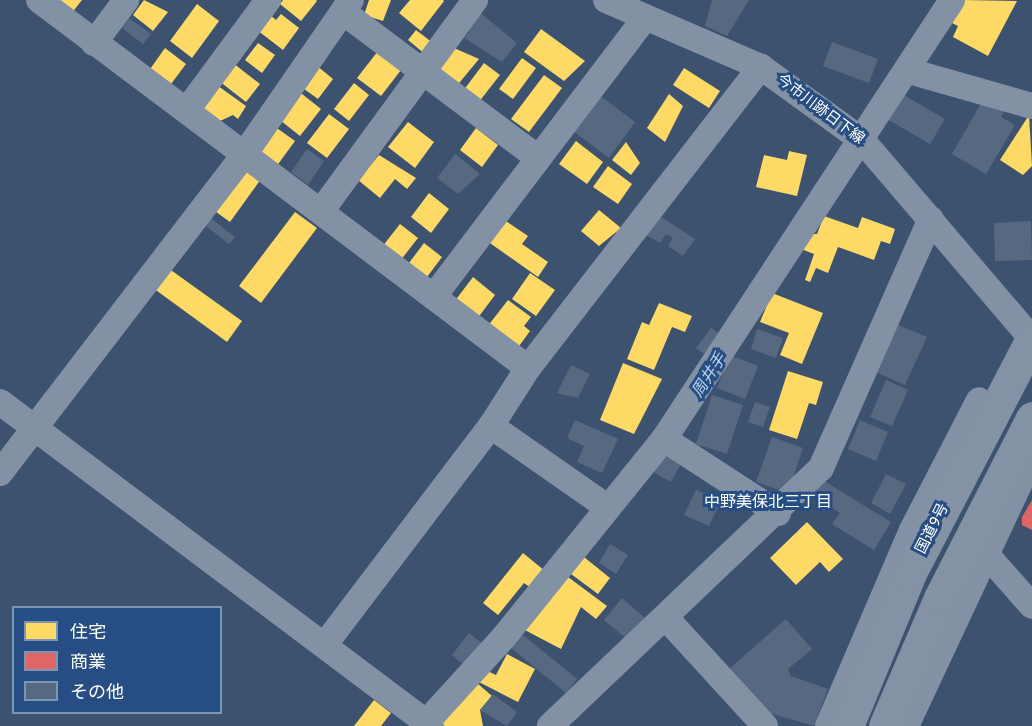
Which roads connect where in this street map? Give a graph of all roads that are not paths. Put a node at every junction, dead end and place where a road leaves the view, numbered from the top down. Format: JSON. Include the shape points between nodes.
{"nodes":[{"id":1,"x":39,"y":0,"type":"edge"},
{"id":2,"x":126,"y":0,"type":"edge"},
{"id":3,"x":268,"y":0,"type":"edge"},
{"id":4,"x":475,"y":0,"type":"edge"},
{"id":5,"x":606,"y":0,"type":"edge"},
{"id":6,"x":952,"y":0,"type":"edge"},
{"id":7,"x":347,"y":6,"type":"edge"},
{"id":8,"x":646,"y":17,"type":"junction"},
{"id":9,"x":94,"y":43,"type":"junction"},
{"id":10,"x":761,"y":67,"type":"junction"},
{"id":11,"x":423,"y":70,"type":"junction"},
{"id":12,"x":909,"y":71,"type":"junction"},
{"id":13,"x":1032,"y":106,"type":"edge"},
{"id":14,"x":187,"y":110,"type":"junction"},
{"id":15,"x":862,"y":140,"type":"junction"},
{"id":16,"x":246,"y":152,"type":"junction"},
{"id":17,"x":538,"y":158,"type":"junction"},
{"id":18,"x":322,"y":210,"type":"junction"},
{"id":19,"x":931,"y":219,"type":"junction"},
{"id":20,"x":434,"y":296,"type":"junction"},
{"id":21,"x":1032,"y":339,"type":"edge"},
{"id":22,"x":528,"y":368,"type":"junction"},
{"id":23,"x":979,"y":400,"type":"dead end"},
{"id":24,"x":0,"y":402,"type":"edge"},
{"id":25,"x":1032,"y":418,"type":"edge"},
{"id":26,"x":491,"y":426,"type":"junction"},
{"id":27,"x":34,"y":427,"type":"junction"},
{"id":28,"x":664,"y":439,"type":"junction"},
{"id":29,"x":1032,"y":457,"type":"edge"},
{"id":30,"x":963,"y":472,"type":"junction"},
{"id":31,"x":0,"y":473,"type":"edge"},
{"id":32,"x":933,"y":489,"type":"junction"},
{"id":33,"x":993,"y":491,"type":"junction"},
{"id":34,"x":607,"y":507,"type":"junction"},
{"id":35,"x":778,"y":513,"type":"junction"},
{"id":36,"x":997,"y":528,"type":"junction"},
{"id":37,"x":982,"y":558,"type":"junction"},
{"id":38,"x":1032,"y":606,"type":"edge"},
{"id":39,"x":667,"y":619,"type":"junction"},
{"id":40,"x":326,"y":643,"type":"junction"},
{"id":41,"x":835,"y":723,"type":"edge"},
{"id":42,"x":427,"y":725,"type":"edge"},
{"id":43,"x":550,"y":726,"type":"edge"},
{"id":44,"x":765,"y":726,"type":"edge"},
{"id":45,"x":885,"y":726,"type":"edge"},
{"id":46,"x":906,"y":726,"type":"edge"}],
"edges":[{"from":1,"to":9,"type":"street"},
{"from":2,"to":9,"type":"street"},
{"from":3,"to":14,"type":"street"},
{"from":4,"to":11,"type":"street"},
{"from":5,"to":8,"type":"street","name":"今市川跡日下線"},
{"from":6,"to":12,"type":"street"},
{"from":7,"to":11,"type":"street"},
{"from":7,"to":16,"type":"street"},
{"from":8,"to":10,"type":"street","name":"今市川跡日下線"},
{"from":8,"to":17,"type":"street"},
{"from":9,"to":14,"type":"street"},
{"from":10,"to":15,"type":"street","name":"今市川跡日下線"},
{"from":10,"to":22,"type":"street"},
{"from":11,"to":17,"type":"street"},
{"from":11,"to":18,"type":"street"},
{"from":12,"to":13,"type":"street"},
{"from":12,"to":15,"type":"street"},
{"from":14,"to":16,"type":"street"},
{"from":15,"to":19,"type":"street","name":"今市川跡日下線"},
{"from":15,"to":28,"type":"street"},
{"from":16,"to":18,"type":"street"},
{"from":16,"to":27,"type":"street"},
{"from":17,"to":20,"type":"street"},
{"from":18,"to":20,"type":"street"},
{"from":19,"to":21,"type":"street","name":"今市川跡日下線"},
{"from":19,"to":35,"type":"street","via":[[821,468]]},
{"from":20,"to":22,"type":"street"},
{"from":21,"to":30,"type":"highway","name":"国道9号"},
{"from":22,"to":26,"type":"street"},
{"from":23,"to":32,"type":"street"},
{"from":24,"to":27,"type":"street"},
{"from":25,"to":33,"type":"highway"},
{"from":26,"to":34,"type":"street"},
{"from":26,"to":40,"type":"street"},
{"from":27,"to":31,"type":"street"},
{"from":27,"to":40,"type":"street"},
{"from":28,"to":34,"type":"street"},
{"from":28,"to":35,"type":"street"},
{"from":29,"to":36,"type":"street"},
{"from":30,"to":32,"type":"street"},
{"from":30,"to":41,"type":"highway","name":"国道9号"},
{"from":32,"to":41,"type":"street"},
{"from":33,"to":36,"type":"street"},
{"from":33,"to":45,"type":"highway"},
{"from":34,"to":42,"type":"street","via":[[504,638]]},
{"from":35,"to":39,"type":"street"},
{"from":36,"to":37,"type":"street"},
{"from":37,"to":38,"type":"street","via":[[994,563]]},
{"from":37,"to":46,"type":"street"},
{"from":39,"to":43,"type":"street"},
{"from":39,"to":44,"type":"street"},
{"from":40,"to":42,"type":"street"}]}
